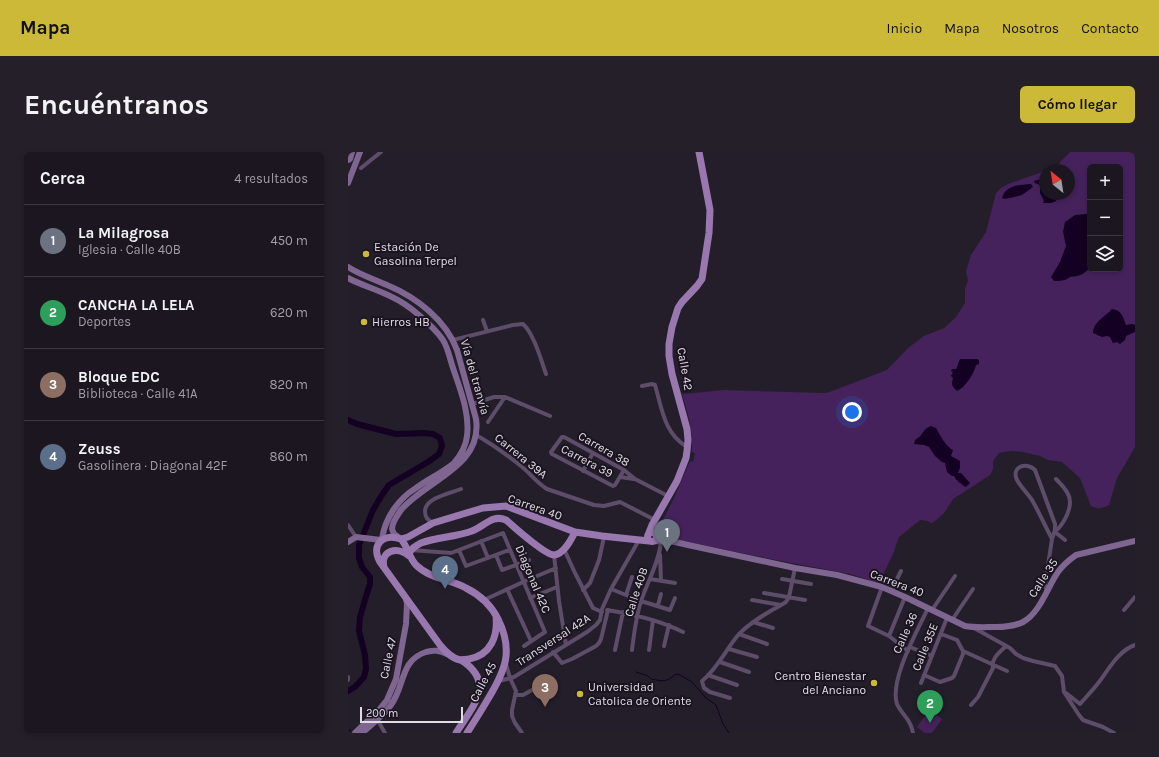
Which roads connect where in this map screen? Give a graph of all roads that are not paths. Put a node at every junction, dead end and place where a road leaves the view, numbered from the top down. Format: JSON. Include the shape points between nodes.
{"nodes":[{"id":1,"x":351,"y":152,"type":"edge"},
{"id":2,"x":357,"y":152,"type":"edge"},
{"id":3,"x":360,"y":152,"type":"edge"},
{"id":4,"x":381,"y":152,"type":"edge"},
{"id":5,"x":699,"y":152,"type":"edge"},
{"id":6,"x":348,"y":156,"type":"edge"},
{"id":7,"x":348,"y":160,"type":"edge"},
{"id":8,"x":358,"y":166,"type":"junction"},
{"id":9,"x":348,"y":183,"type":"edge"},
{"id":10,"x":348,"y":268,"type":"edge"},
{"id":11,"x":361,"y":274,"type":"junction"},
{"id":12,"x":348,"y":278,"type":"edge"},
{"id":13,"x":483,"y":320,"type":"dead end"},
{"id":14,"x":487,"y":331,"type":"junction"},
{"id":15,"x":453,"y":340,"type":"junction"},
{"id":16,"x":546,"y":374,"type":"dead end"},
{"id":17,"x":642,"y":386,"type":"dead end"},
{"id":18,"x":505,"y":397,"type":"junction"},
{"id":19,"x":472,"y":404,"type":"junction"},
{"id":20,"x":550,"y":416,"type":"dead end"},
{"id":21,"x":488,"y":422,"type":"dead end"},
{"id":22,"x":476,"y":435,"type":"junction"},
{"id":23,"x":688,"y":447,"type":"junction"},
{"id":24,"x":552,"y":453,"type":"joint"},
{"id":25,"x":593,"y":453,"type":"junction"},
{"id":26,"x":583,"y":470,"type":"junction"},
{"id":27,"x":624,"y":470,"type":"junction"},
{"id":28,"x":620,"y":477,"type":"junction"},
{"id":29,"x":635,"y":479,"type":"junction"},
{"id":30,"x":1056,"y":479,"type":"dead end"},
{"id":31,"x":461,"y":489,"type":"dead end"},
{"id":32,"x":668,"y":496,"type":"junction"},
{"id":33,"x":655,"y":521,"type":"junction"},
{"id":34,"x":433,"y":523,"type":"junction"},
{"id":35,"x":348,"y":525,"type":"edge"},
{"id":36,"x":1055,"y":531,"type":"junction"},
{"id":37,"x":575,"y":532,"type":"junction"},
{"id":38,"x":604,"y":536,"type":"junction"},
{"id":39,"x":356,"y":537,"type":"junction"},
{"id":40,"x":401,"y":539,"type":"junction"},
{"id":41,"x":651,"y":539,"type":"junction"},
{"id":42,"x":1052,"y":539,"type":"junction"},
{"id":43,"x":1065,"y":540,"type":"dead end"},
{"id":44,"x":380,"y":541,"type":"junction"},
{"id":45,"x":481,"y":541,"type":"junction"},
{"id":46,"x":1135,"y":541,"type":"edge"},
{"id":47,"x":348,"y":542,"type":"edge"},
{"id":48,"x":564,"y":549,"type":"junction"},
{"id":49,"x":459,"y":550,"type":"junction"},
{"id":50,"x":510,"y":550,"type":"junction"},
{"id":51,"x":660,"y":553,"type":"junction"},
{"id":52,"x":410,"y":554,"type":"junction"},
{"id":53,"x":496,"y":555,"type":"junction"},
{"id":54,"x":554,"y":555,"type":"junction"},
{"id":55,"x":488,"y":558,"type":"junction"},
{"id":56,"x":529,"y":560,"type":"dead end"},
{"id":57,"x":516,"y":565,"type":"junction"},
{"id":58,"x":384,"y":568,"type":"junction"},
{"id":59,"x":556,"y":568,"type":"junction"},
{"id":60,"x":795,"y":568,"type":"junction"},
{"id":61,"x":901,"y":572,"type":"dead end"},
{"id":62,"x":955,"y":576,"type":"dead end"},
{"id":63,"x":632,"y":578,"type":"dead end"},
{"id":64,"x":650,"y":579,"type":"junction"},
{"id":65,"x":782,"y":579,"type":"dead end"},
{"id":66,"x":661,"y":581,"type":"junction"},
{"id":67,"x":792,"y":581,"type":"junction"},
{"id":68,"x":523,"y":582,"type":"junction"},
{"id":69,"x":674,"y":583,"type":"dead end"},
{"id":70,"x":811,"y":584,"type":"dead end"},
{"id":71,"x":557,"y":587,"type":"junction"},
{"id":72,"x":882,"y":587,"type":"junction"},
{"id":73,"x":507,"y":589,"type":"junction"},
{"id":74,"x":611,"y":589,"type":"junction"},
{"id":75,"x":973,"y":589,"type":"dead end"},
{"id":76,"x":583,"y":590,"type":"junction"},
{"id":77,"x":890,"y":591,"type":"junction"},
{"id":78,"x":1047,"y":591,"type":"junction"},
{"id":79,"x":764,"y":592,"type":"dead end"},
{"id":80,"x":661,"y":594,"type":"dead end"},
{"id":81,"x":626,"y":595,"type":"junction"},
{"id":82,"x":905,"y":596,"type":"junction"},
{"id":83,"x":405,"y":597,"type":"junction"},
{"id":84,"x":789,"y":597,"type":"junction"},
{"id":85,"x":530,"y":598,"type":"junction"},
{"id":86,"x":675,"y":598,"type":"dead end"},
{"id":87,"x":1135,"y":598,"type":"edge"},
{"id":88,"x":484,"y":600,"type":"junction"},
{"id":89,"x":752,"y":600,"type":"dead end"},
{"id":90,"x":805,"y":600,"type":"dead end"},
{"id":91,"x":641,"y":601,"type":"junction"},
{"id":92,"x":658,"y":605,"type":"junction"},
{"id":93,"x":782,"y":605,"type":"junction"},
{"id":94,"x":930,"y":609,"type":"junction"},
{"id":95,"x":608,"y":610,"type":"junction"},
{"id":96,"x":1124,"y":610,"type":"dead end"},
{"id":97,"x":602,"y":611,"type":"junction"},
{"id":98,"x":622,"y":612,"type":"junction"},
{"id":99,"x":637,"y":615,"type":"junction"},
{"id":100,"x":496,"y":616,"type":"junction"},
{"id":101,"x":950,"y":619,"type":"junction"},
{"id":102,"x":653,"y":620,"type":"junction"},
{"id":103,"x":753,"y":622,"type":"junction"},
{"id":104,"x":669,"y":625,"type":"junction"},
{"id":105,"x":773,"y":628,"type":"dead end"},
{"id":106,"x":973,"y":628,"type":"junction"},
{"id":107,"x":683,"y":632,"type":"dead end"},
{"id":108,"x":739,"y":634,"type":"junction"},
{"id":109,"x":941,"y":634,"type":"junction"},
{"id":110,"x":889,"y":636,"type":"junction"},
{"id":111,"x":531,"y":641,"type":"junction"},
{"id":112,"x":767,"y":644,"type":"dead end"},
{"id":113,"x":566,"y":645,"type":"junction"},
{"id":114,"x":1135,"y":645,"type":"edge"},
{"id":115,"x":524,"y":646,"type":"dead end"},
{"id":116,"x":664,"y":646,"type":"dead end"},
{"id":117,"x":1006,"y":646,"type":"junction"},
{"id":118,"x":729,"y":649,"type":"junction"},
{"id":119,"x":909,"y":649,"type":"junction"},
{"id":120,"x":615,"y":650,"type":"dead end"},
{"id":121,"x":632,"y":650,"type":"dead end"},
{"id":122,"x":649,"y":650,"type":"dead end"},
{"id":123,"x":963,"y":651,"type":"junction"},
{"id":124,"x":553,"y":652,"type":"junction"},
{"id":125,"x":448,"y":654,"type":"junction"},
{"id":126,"x":932,"y":656,"type":"junction"},
{"id":127,"x":757,"y":657,"type":"dead end"},
{"id":128,"x":461,"y":660,"type":"junction"},
{"id":129,"x":720,"y":662,"type":"junction"},
{"id":130,"x":992,"y":663,"type":"junction"},
{"id":131,"x":506,"y":664,"type":"junction"},
{"id":132,"x":1007,"y":671,"type":"dead end"},
{"id":133,"x":749,"y":672,"type":"dead end"},
{"id":134,"x":517,"y":675,"type":"junction"},
{"id":135,"x":708,"y":675,"type":"junction"},
{"id":136,"x":924,"y":675,"type":"junction"},
{"id":137,"x":510,"y":678,"type":"junction"},
{"id":138,"x":550,"y":680,"type":"dead end"},
{"id":139,"x":499,"y":681,"type":"junction"},
{"id":140,"x":921,"y":683,"type":"dead end"},
{"id":141,"x":737,"y":685,"type":"dead end"},
{"id":142,"x":515,"y":686,"type":"junction"},
{"id":143,"x":1064,"y":692,"type":"junction"},
{"id":144,"x":516,"y":695,"type":"junction"},
{"id":145,"x":730,"y":698,"type":"dead end"},
{"id":146,"x":1080,"y":704,"type":"junction"},
{"id":147,"x":971,"y":705,"type":"dead end"},
{"id":148,"x":1079,"y":715,"type":"junction"},
{"id":149,"x":377,"y":720,"type":"junction"},
{"id":150,"x":363,"y":730,"type":"edge"},
{"id":151,"x":355,"y":733,"type":"edge"},
{"id":152,"x":386,"y":733,"type":"edge"},
{"id":153,"x":456,"y":733,"type":"edge"},
{"id":154,"x":467,"y":733,"type":"edge"},
{"id":155,"x":522,"y":733,"type":"edge"},
{"id":156,"x":913,"y":733,"type":"edge"},
{"id":157,"x":1114,"y":733,"type":"edge"}],
"edges":[{"from":1,"to":6,"type":"main road"},
{"from":1,"to":7,"type":"main road"},
{"from":2,"to":8,"type":"main road","via":[[354,160]]},
{"from":3,"to":8,"type":"main road"},
{"from":4,"to":8,"type":"street"},
{"from":5,"to":23,"type":"main road","name":"Calle 42","via":[[710,210],[702,279],[678,308],[669,344],[670,365],[684,418]]},
{"from":8,"to":9,"type":"main road"},
{"from":10,"to":11,"type":"main road","name":"Vía del tranvía"},
{"from":10,"to":12,"type":"main road"},
{"from":11,"to":12,"type":"main road"},
{"from":11,"to":15,"type":"main road","name":"Vía del tranvía","via":[[411,297],[437,319]]},
{"from":12,"to":44,"type":"main road","name":"Vía del tranvía","via":[[403,303],[437,332],[447,347],[466,418],[467,438],[459,456],[399,503],[388,519]]},
{"from":13,"to":14,"type":"street"},
{"from":14,"to":15,"type":"street"},
{"from":14,"to":16,"type":"street","via":[[523,324],[532,338]]},
{"from":15,"to":19,"type":"main road","name":"Vía del tranvía"},
{"from":17,"to":23,"type":"street","via":[[655,385],[666,424],[674,436]]},
{"from":18,"to":19,"type":"street","via":[[494,397]]},
{"from":18,"to":20,"type":"street"},
{"from":18,"to":21,"type":"street"},
{"from":19,"to":22,"type":"main road","name":"Vía del tranvía","via":[[477,424]]},
{"from":22,"to":33,"type":"street","name":"Carrera 39A","via":[[521,466],[542,486],[554,492],[594,505],[604,506],[620,502]]},
{"from":22,"to":40,"type":"main road","name":"Vía del tranvía","via":[[466,457],[421,492],[397,515],[392,529]]},
{"from":23,"to":32,"type":"main road","name":"Calle 42","via":[[681,471]]},
{"from":24,"to":25,"type":"street","name":"Carrera 38","via":[[563,437]]},
{"from":24,"to":26,"type":"street","name":"Carrera 39"},
{"from":25,"to":26,"type":"street"},
{"from":25,"to":27,"type":"street","name":"Carrera 38"},
{"from":26,"to":28,"type":"street","name":"Carrera 39","via":[[613,486]]},
{"from":27,"to":28,"type":"street"},
{"from":27,"to":29,"type":"street","name":"Carrera 38"},
{"from":28,"to":29,"type":"street","name":"Carrera 38"},
{"from":29,"to":32,"type":"street","name":"Carrera 38"},
{"from":30,"to":36,"type":"street","via":[[1068,494],[1070,501],[1066,517]]},
{"from":31,"to":34,"type":"street","via":[[434,499],[426,505],[426,516]]},
{"from":32,"to":33,"type":"main road","name":"Calle 42"},
{"from":33,"to":41,"type":"main road"},
{"from":34,"to":37,"type":"main road","name":"Carrera 40","via":[[483,508],[506,506]]},
{"from":34,"to":40,"type":"main road","name":"Carrera 40"},
{"from":35,"to":39,"type":"street"},
{"from":36,"to":42,"type":"street"},
{"from":36,"to":42,"type":"street","via":[[1055,524],[1035,470],[1025,465],[1020,467],[1016,475],[1018,480]]},
{"from":36,"to":43,"type":"street"},
{"from":37,"to":38,"type":"main road","name":"Carrera 40"},
{"from":37,"to":48,"type":"main road"},
{"from":38,"to":41,"type":"main road","name":"Carrera 40"},
{"from":38,"to":76,"type":"street","via":[[590,583]]},
{"from":39,"to":44,"type":"main road"},
{"from":39,"to":47,"type":"main road"},
{"from":40,"to":44,"type":"main road","via":[[388,537]]},
{"from":40,"to":52,"type":"main road"},
{"from":41,"to":51,"type":"street","name":"Calle 40B"},
{"from":41,"to":60,"type":"main road","name":"Carrera 40"},
{"from":41,"to":74,"type":"street","name":"Transversal 42A"},
{"from":42,"to":78,"type":"street","via":[[1045,585]]},
{"from":44,"to":58,"type":"main road","via":[[378,558]]},
{"from":45,"to":49,"type":"street"},
{"from":45,"to":50,"type":"street","name":"Diagonal 42C","via":[[502,533]]},
{"from":45,"to":55,"type":"street"},
{"from":46,"to":78,"type":"main road","name":"Calle 35","via":[[1076,555],[1057,572]]},
{"from":48,"to":54,"type":"main road"},
{"from":48,"to":76,"type":"street"},
{"from":49,"to":52,"type":"street","via":[[451,553]]},
{"from":49,"to":55,"type":"street","via":[[466,566]]},
{"from":50,"to":53,"type":"street"},
{"from":50,"to":57,"type":"street","name":"Diagonal 42C"},
{"from":51,"to":64,"type":"street","name":"Calle 40B"},
{"from":51,"to":66,"type":"street"},
{"from":52,"to":54,"type":"main road","via":[[414,546],[471,532],[498,518],[506,520],[540,548]]},
{"from":52,"to":58,"type":"main road","via":[[391,551],[384,559]]},
{"from":52,"to":88,"type":"main road","name":"Calle 45","via":[[414,564],[428,574],[464,586]]},
{"from":53,"to":55,"type":"street"},
{"from":53,"to":57,"type":"street","via":[[502,570]]},
{"from":54,"to":59,"type":"street"},
{"from":56,"to":57,"type":"street"},
{"from":57,"to":68,"type":"street","name":"Diagonal 42C"},
{"from":58,"to":83,"type":"main road"},
{"from":59,"to":68,"type":"street"},
{"from":59,"to":71,"type":"street"},
{"from":60,"to":67,"type":"street"},
{"from":60,"to":72,"type":"main road","name":"Carrera 40","via":[[837,575]]},
{"from":61,"to":77,"type":"street"},
{"from":62,"to":94,"type":"street","name":"Calle 35E"},
{"from":63,"to":81,"type":"street"},
{"from":64,"to":66,"type":"street"},
{"from":64,"to":91,"type":"street","name":"Calle 40B"},
{"from":65,"to":67,"type":"street"},
{"from":66,"to":69,"type":"street"},
{"from":67,"to":70,"type":"street"},
{"from":67,"to":84,"type":"street"},
{"from":68,"to":73,"type":"street"},
{"from":68,"to":85,"type":"street","name":"Diagonal 42C"},
{"from":71,"to":85,"type":"street"},
{"from":71,"to":113,"type":"street"},
{"from":72,"to":77,"type":"main road","name":"Carrera 40"},
{"from":72,"to":110,"type":"street","via":[[868,626]]},
{"from":73,"to":88,"type":"street"},
{"from":73,"to":111,"type":"street"},
{"from":74,"to":81,"type":"street"},
{"from":74,"to":97,"type":"street","name":"Transversal 42A"},
{"from":75,"to":101,"type":"street","name":"Calle 35E"},
{"from":76,"to":97,"type":"street","via":[[593,608]]},
{"from":77,"to":82,"type":"main road","name":"Carrera 40"},
{"from":78,"to":106,"type":"main road","name":"Calle 35","via":[[1033,613],[1024,621],[1007,626]]},
{"from":79,"to":84,"type":"street"},
{"from":80,"to":92,"type":"street"},
{"from":81,"to":91,"type":"street"},
{"from":82,"to":94,"type":"main road","name":"Carrera 40"},
{"from":82,"to":110,"type":"street"},
{"from":83,"to":125,"type":"main road"},
{"from":83,"to":150,"type":"main road","name":"Calle 47","via":[[406,624],[396,679],[387,700]]},
{"from":84,"to":90,"type":"street"},
{"from":84,"to":93,"type":"street"},
{"from":85,"to":111,"type":"street","name":"Diagonal 42C","via":[[545,632]]},
{"from":86,"to":92,"type":"street","via":[[670,610]]},
{"from":87,"to":96,"type":"street"},
{"from":88,"to":100,"type":"main road","name":"Calle 45"},
{"from":89,"to":93,"type":"street"},
{"from":91,"to":92,"type":"street"},
{"from":91,"to":99,"type":"street","name":"Calle 40B"},
{"from":93,"to":103,"type":"street"},
{"from":94,"to":101,"type":"main road","name":"Carrera 40"},
{"from":94,"to":119,"type":"street","name":"Calle 36"},
{"from":95,"to":97,"type":"street"},
{"from":95,"to":98,"type":"street"},
{"from":95,"to":124,"type":"street","name":"Transversal 42A","via":[[599,643],[593,648],[562,663]]},
{"from":97,"to":113,"type":"street","name":"Transversal 42A","via":[[596,625]]},
{"from":98,"to":99,"type":"street"},
{"from":98,"to":120,"type":"street"},
{"from":99,"to":102,"type":"street"},
{"from":99,"to":121,"type":"street","name":"Calle 40B"},
{"from":100,"to":128,"type":"main road","via":[[494,641],[480,655]]},
{"from":100,"to":131,"type":"main road","name":"Calle 45","via":[[505,636]]},
{"from":101,"to":106,"type":"main road","name":"Carrera 40"},
{"from":101,"to":109,"type":"street","name":"Calle 35E"},
{"from":102,"to":104,"type":"street"},
{"from":102,"to":122,"type":"street"},
{"from":103,"to":105,"type":"street"},
{"from":103,"to":108,"type":"street"},
{"from":104,"to":107,"type":"street"},
{"from":104,"to":116,"type":"street"},
{"from":106,"to":117,"type":"street","name":"Carrera 40"},
{"from":108,"to":112,"type":"street"},
{"from":108,"to":118,"type":"street"},
{"from":109,"to":123,"type":"street","via":[[957,640]]},
{"from":109,"to":126,"type":"street","name":"Calle 35E"},
{"from":110,"to":119,"type":"street"},
{"from":111,"to":115,"type":"street"},
{"from":113,"to":124,"type":"street","name":"Transversal 42A"},
{"from":114,"to":146,"type":"street","via":[[1117,658]]},
{"from":117,"to":130,"type":"street"},
{"from":117,"to":143,"type":"street","name":"Carrera 40","via":[[1023,658],[1055,666],[1062,676]]},
{"from":118,"to":127,"type":"street"},
{"from":118,"to":129,"type":"street"},
{"from":119,"to":126,"type":"street"},
{"from":119,"to":156,"type":"street","name":"Calle 36","via":[[901,667],[895,692],[896,702]]},
{"from":123,"to":130,"type":"street"},
{"from":123,"to":136,"type":"street","via":[[952,678],[940,682]]},
{"from":124,"to":134,"type":"street","name":"Transversal 42A"},
{"from":125,"to":128,"type":"main road","name":"Calle 45"},
{"from":125,"to":149,"type":"main road","name":"Calle 47","via":[[433,650],[423,653],[409,663],[391,705]]},
{"from":126,"to":136,"type":"street","name":"Calle 35E"},
{"from":128,"to":153,"type":"main road","name":"Calle 45","via":[[473,670],[480,689],[476,701]]},
{"from":129,"to":133,"type":"street"},
{"from":129,"to":135,"type":"street"},
{"from":130,"to":132,"type":"street"},
{"from":130,"to":147,"type":"street","via":[[993,668]]},
{"from":131,"to":137,"type":"street"},
{"from":131,"to":139,"type":"main road","name":"Calle 45"},
{"from":134,"to":137,"type":"street","name":"Transversal 42A"},
{"from":134,"to":142,"type":"street"},
{"from":135,"to":141,"type":"street"},
{"from":135,"to":145,"type":"street","via":[[702,681],[704,688]]},
{"from":136,"to":140,"type":"street","name":"Calle 35E"},
{"from":137,"to":139,"type":"street","name":"Transversal 42A"},
{"from":137,"to":142,"type":"street"},
{"from":138,"to":144,"type":"street","via":[[524,696]]},
{"from":139,"to":154,"type":"main road","name":"Calle 45"},
{"from":142,"to":144,"type":"street"},
{"from":143,"to":146,"type":"street"},
{"from":143,"to":148,"type":"street","name":"Carrera 40"},
{"from":144,"to":155,"type":"street","via":[[512,716]]},
{"from":146,"to":148,"type":"street"},
{"from":148,"to":157,"type":"street","via":[[1083,720]]},
{"from":149,"to":150,"type":"main road","name":"Calle 47"},
{"from":149,"to":152,"type":"street"},
{"from":150,"to":151,"type":"main road","name":"Calle 47"}]}
